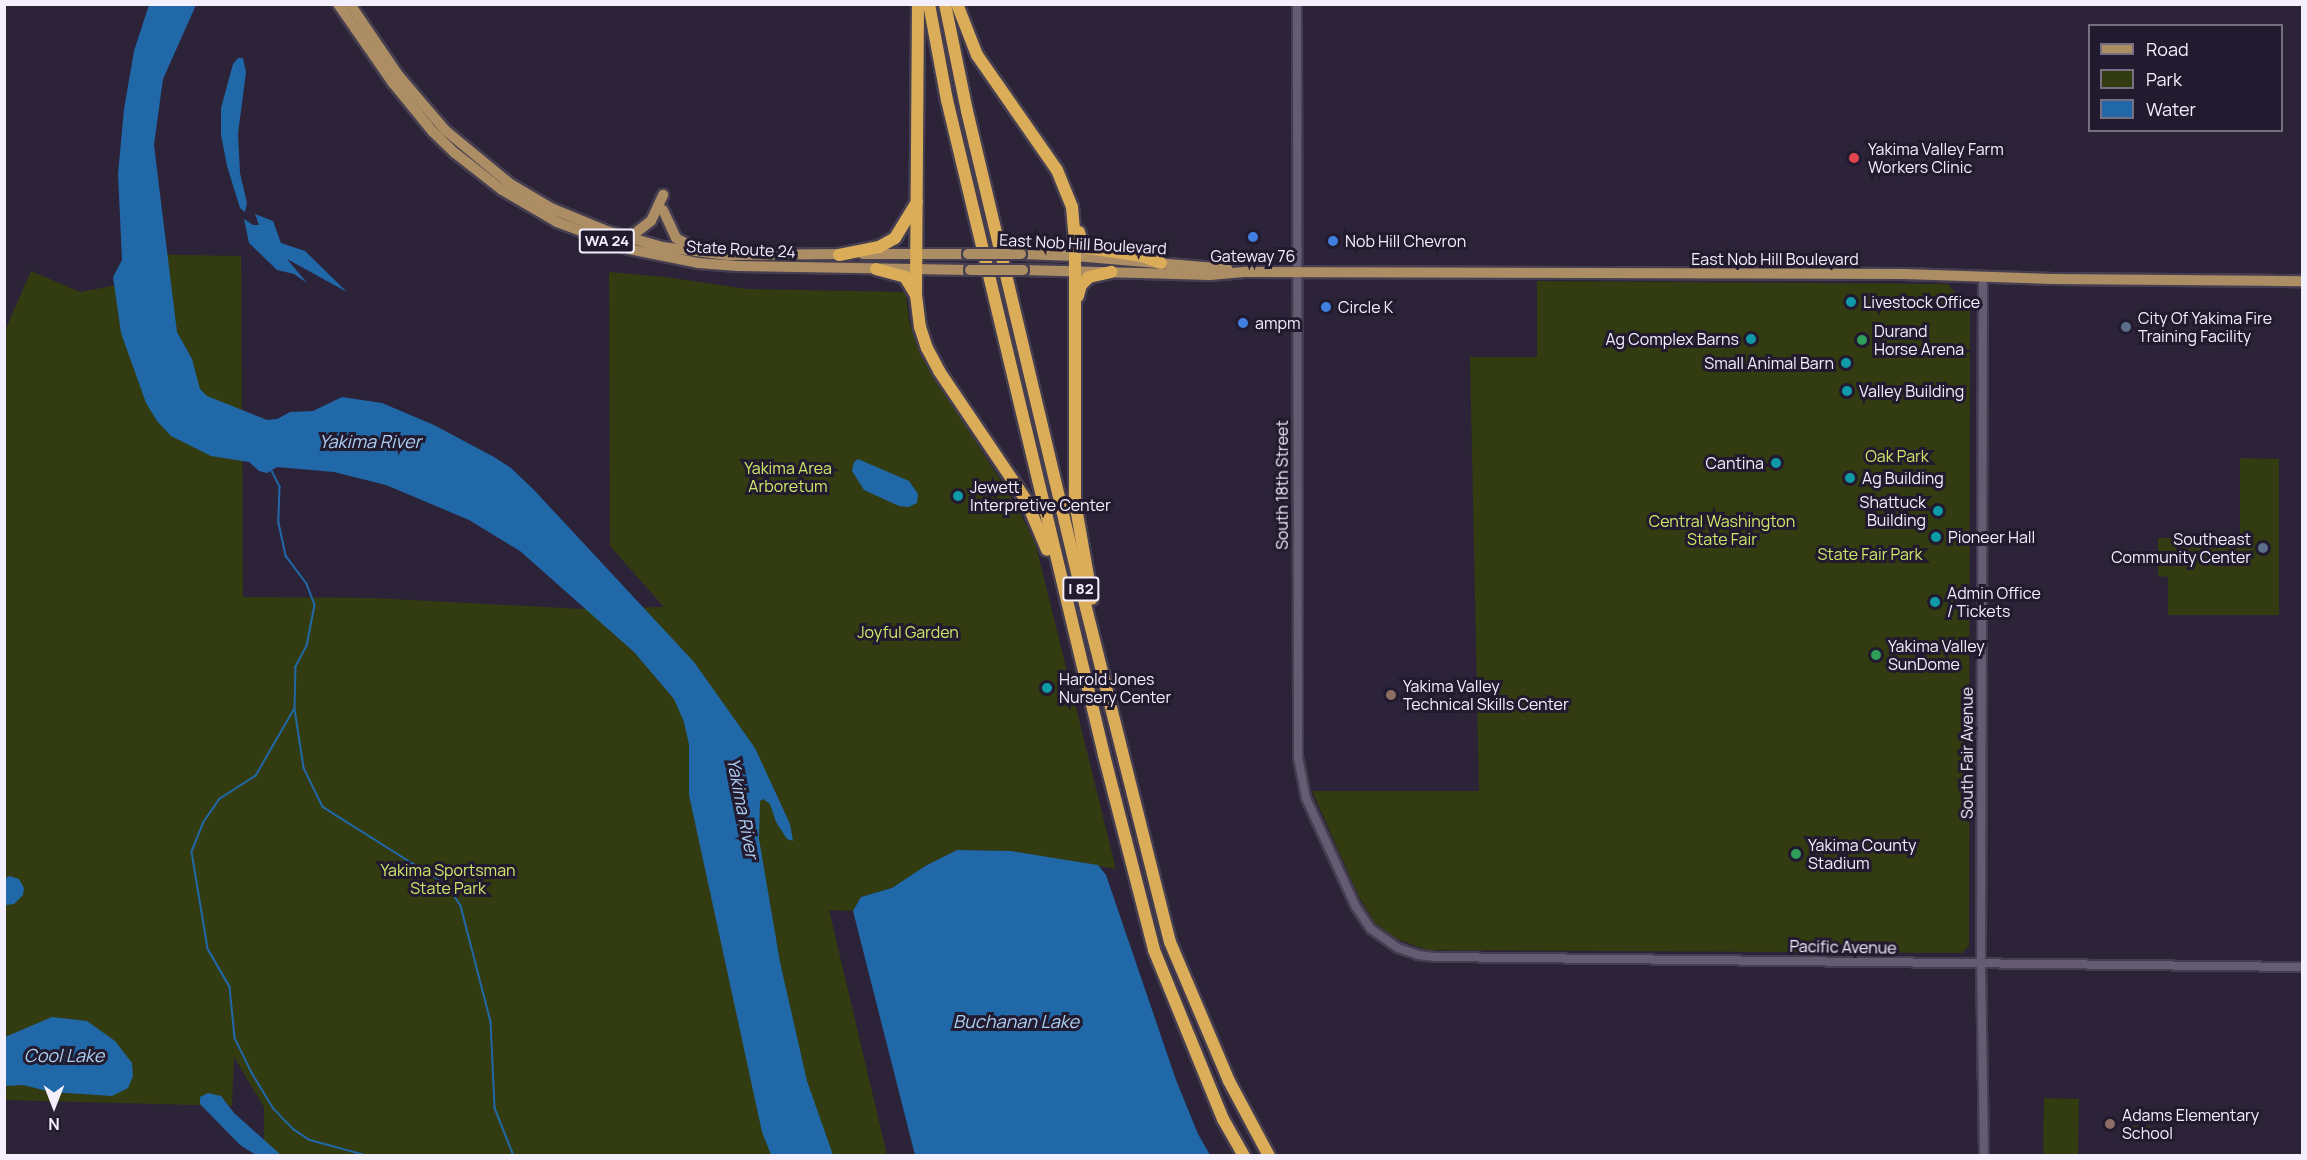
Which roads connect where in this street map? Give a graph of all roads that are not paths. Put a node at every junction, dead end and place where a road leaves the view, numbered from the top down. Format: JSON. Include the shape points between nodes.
{"nodes":[{"id":1,"x":338,"y":4,"type":"edge"},
{"id":2,"x":350,"y":4,"type":"edge"},
{"id":3,"x":918,"y":4,"type":"edge"},
{"id":4,"x":929,"y":4,"type":"edge"},
{"id":5,"x":945,"y":4,"type":"edge"},
{"id":6,"x":957,"y":4,"type":"edge"},
{"id":7,"x":1297,"y":4,"type":"edge"},
{"id":8,"x":371,"y":44,"type":"junction"},
{"id":9,"x":663,"y":195,"type":"dead end"},
{"id":10,"x":918,"y":201,"type":"junction"},
{"id":11,"x":1072,"y":207,"type":"junction"},
{"id":12,"x":663,"y":210,"type":"dead end"},
{"id":13,"x":629,"y":238,"type":"junction"},
{"id":14,"x":697,"y":251,"type":"junction"},
{"id":15,"x":918,"y":253,"type":"junction"},
{"id":16,"x":839,"y":255,"type":"junction"},
{"id":17,"x":1075,"y":256,"type":"junction"},
{"id":18,"x":1161,"y":263,"type":"junction"},
{"id":19,"x":876,"y":269,"type":"junction"},
{"id":20,"x":918,"y":270,"type":"junction"},
{"id":21,"x":1075,"y":271,"type":"junction"},
{"id":22,"x":1110,"y":272,"type":"junction"},
{"id":23,"x":1246,"y":272,"type":"junction"},
{"id":24,"x":1296,"y":272,"type":"junction"},
{"id":25,"x":1983,"y":277,"type":"junction"},
{"id":26,"x":2302,"y":281,"type":"edge"},
{"id":27,"x":916,"y":295,"type":"junction"},
{"id":28,"x":1075,"y":302,"type":"junction"},
{"id":29,"x":1117,"y":736,"type":"junction"},
{"id":30,"x":1104,"y":755,"type":"junction"},
{"id":31,"x":1387,"y":942,"type":"joint"},
{"id":32,"x":1981,"y":963,"type":"junction"},
{"id":33,"x":2302,"y":967,"type":"edge"},
{"id":34,"x":1244,"y":1155,"type":"edge"},
{"id":35,"x":1269,"y":1155,"type":"edge"},
{"id":36,"x":1984,"y":1155,"type":"edge"}],
"edges":[{"from":1,"to":8,"type":"main road","name":"State Route 24","number":"WA 24"},
{"from":2,"to":8,"type":"main road","name":"State Route 24","number":"WA 24"},
{"from":3,"to":10,"type":"highway"},
{"from":4,"to":30,"type":"highway","number":"I 82","via":[[947,100]]},
{"from":5,"to":29,"type":"highway","number":"I 82","via":[[969,122]]},
{"from":6,"to":11,"type":"highway","via":[[977,55],[1057,170]]},
{"from":7,"to":24,"type":"street","name":"South 18th Street"},
{"from":8,"to":13,"type":"main road","name":"State Route 24","number":"WA 24","via":[[430,114],[488,167],[553,209]]},
{"from":8,"to":19,"type":"main road","name":"State Route 24","number":"WA 24","via":[[416,113],[455,153],[502,190],[557,222],[629,249],[689,262],[738,267]]},
{"from":9,"to":13,"type":"main road","via":[[651,221]]},
{"from":10,"to":15,"type":"highway"},
{"from":10,"to":16,"type":"highway","number":"WA 24","via":[[895,238],[879,248]]},
{"from":11,"to":17,"type":"highway"},
{"from":11,"to":18,"type":"highway","via":[[1082,243],[1088,248],[1142,256]]},
{"from":12,"to":14,"type":"main road","via":[[676,238]]},
{"from":13,"to":14,"type":"main road","name":"State Route 24","number":"WA 24"},
{"from":14,"to":16,"type":"main road","name":"State Route 24","number":"WA 24","via":[[766,256]]},
{"from":15,"to":16,"type":"main road","name":"State Route 24","number":"WA 24"},
{"from":15,"to":17,"type":"main road","name":"East Nob Hill Boulevard","number":"WA 24","bridge":true},
{"from":15,"to":20,"type":"highway"},
{"from":17,"to":18,"type":"main road","name":"East Nob Hill Boulevard"},
{"from":17,"to":21,"type":"highway"},
{"from":18,"to":23,"type":"main road","name":"East Nob Hill Boulevard"},
{"from":19,"to":20,"type":"main road","name":"State Route 24","number":"WA 24"},
{"from":19,"to":27,"type":"highway","number":"WA 24","via":[[905,277]]},
{"from":20,"to":21,"type":"main road","name":"East Nob Hill Boulevard","number":"WA 24","bridge":true},
{"from":20,"to":27,"type":"highway"},
{"from":21,"to":22,"type":"main road","name":"East Nob Hill Boulevard"},
{"from":21,"to":28,"type":"highway"},
{"from":22,"to":23,"type":"main road","name":"East Nob Hill Boulevard"},
{"from":22,"to":28,"type":"highway","via":[[1089,277],[1081,285]]},
{"from":23,"to":24,"type":"main road","name":"East Nob Hill Boulevard"},
{"from":24,"to":25,"type":"main road","name":"East Nob Hill Boulevard"},
{"from":24,"to":31,"type":"street","name":"South 18th Street","via":[[1299,765],[1306,798],[1356,907],[1371,929]]},
{"from":25,"to":26,"type":"main road","name":"East Nob Hill Boulevard"},
{"from":25,"to":32,"type":"street","name":"South Fair Avenue"},
{"from":27,"to":30,"type":"highway","via":[[920,327],[931,355],[1026,500],[1044,538]]},
{"from":28,"to":29,"type":"highway","via":[[1075,502],[1105,652]]},
{"from":29,"to":35,"type":"highway","number":"I 82","via":[[1170,942],[1229,1081]]},
{"from":30,"to":34,"type":"highway","number":"I 82","via":[[1154,950],[1223,1119]]},
{"from":31,"to":32,"type":"street","name":"Pacific Avenue","via":[[1408,952],[1435,957]]},
{"from":32,"to":33,"type":"street","name":"Pacific Avenue"},
{"from":32,"to":36,"type":"street","name":"South Fair Avenue"}]}
